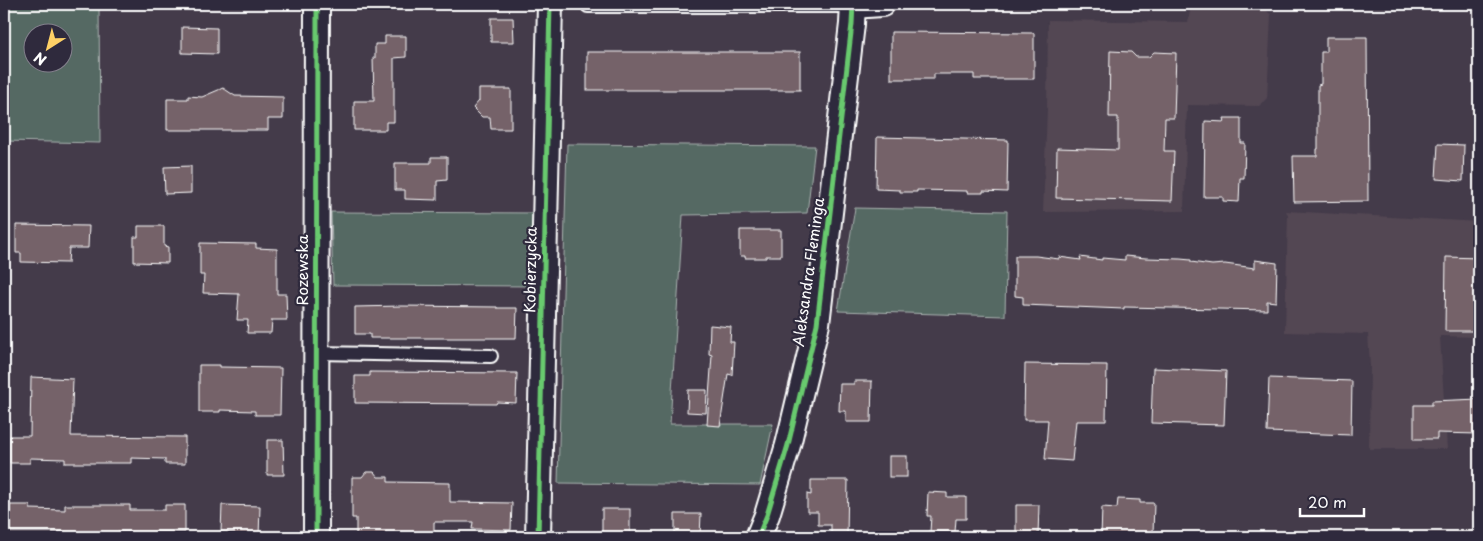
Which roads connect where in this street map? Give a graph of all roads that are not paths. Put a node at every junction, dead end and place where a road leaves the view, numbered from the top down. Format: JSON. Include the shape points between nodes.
{"nodes":[{"id":1,"x":317,"y":4,"type":"edge"},
{"id":2,"x":550,"y":4,"type":"edge"},
{"id":3,"x":882,"y":4,"type":"edge"},
{"id":4,"x":853,"y":5,"type":"edge"},
{"id":5,"x":588,"y":6,"type":"dead end"},
{"id":6,"x":315,"y":353,"type":"junction"},
{"id":7,"x":491,"y":356,"type":"dead end"},
{"id":8,"x":316,"y":537,"type":"edge"},
{"id":9,"x":538,"y":537,"type":"edge"},
{"id":10,"x":758,"y":537,"type":"edge"}],
"edges":[{"from":1,"to":6,"type":"street","name":"Rozewska"},
{"from":2,"to":9,"type":"street","name":"Kobierzycka"},
{"from":3,"to":4,"type":"street"},
{"from":4,"to":5,"type":"lane"},
{"from":4,"to":10,"type":"street","name":"Aleksandra Fleminga","via":[[818,324],[788,444]]},
{"from":6,"to":7,"type":"lane"},
{"from":6,"to":8,"type":"street","name":"Rozewska"}]}
